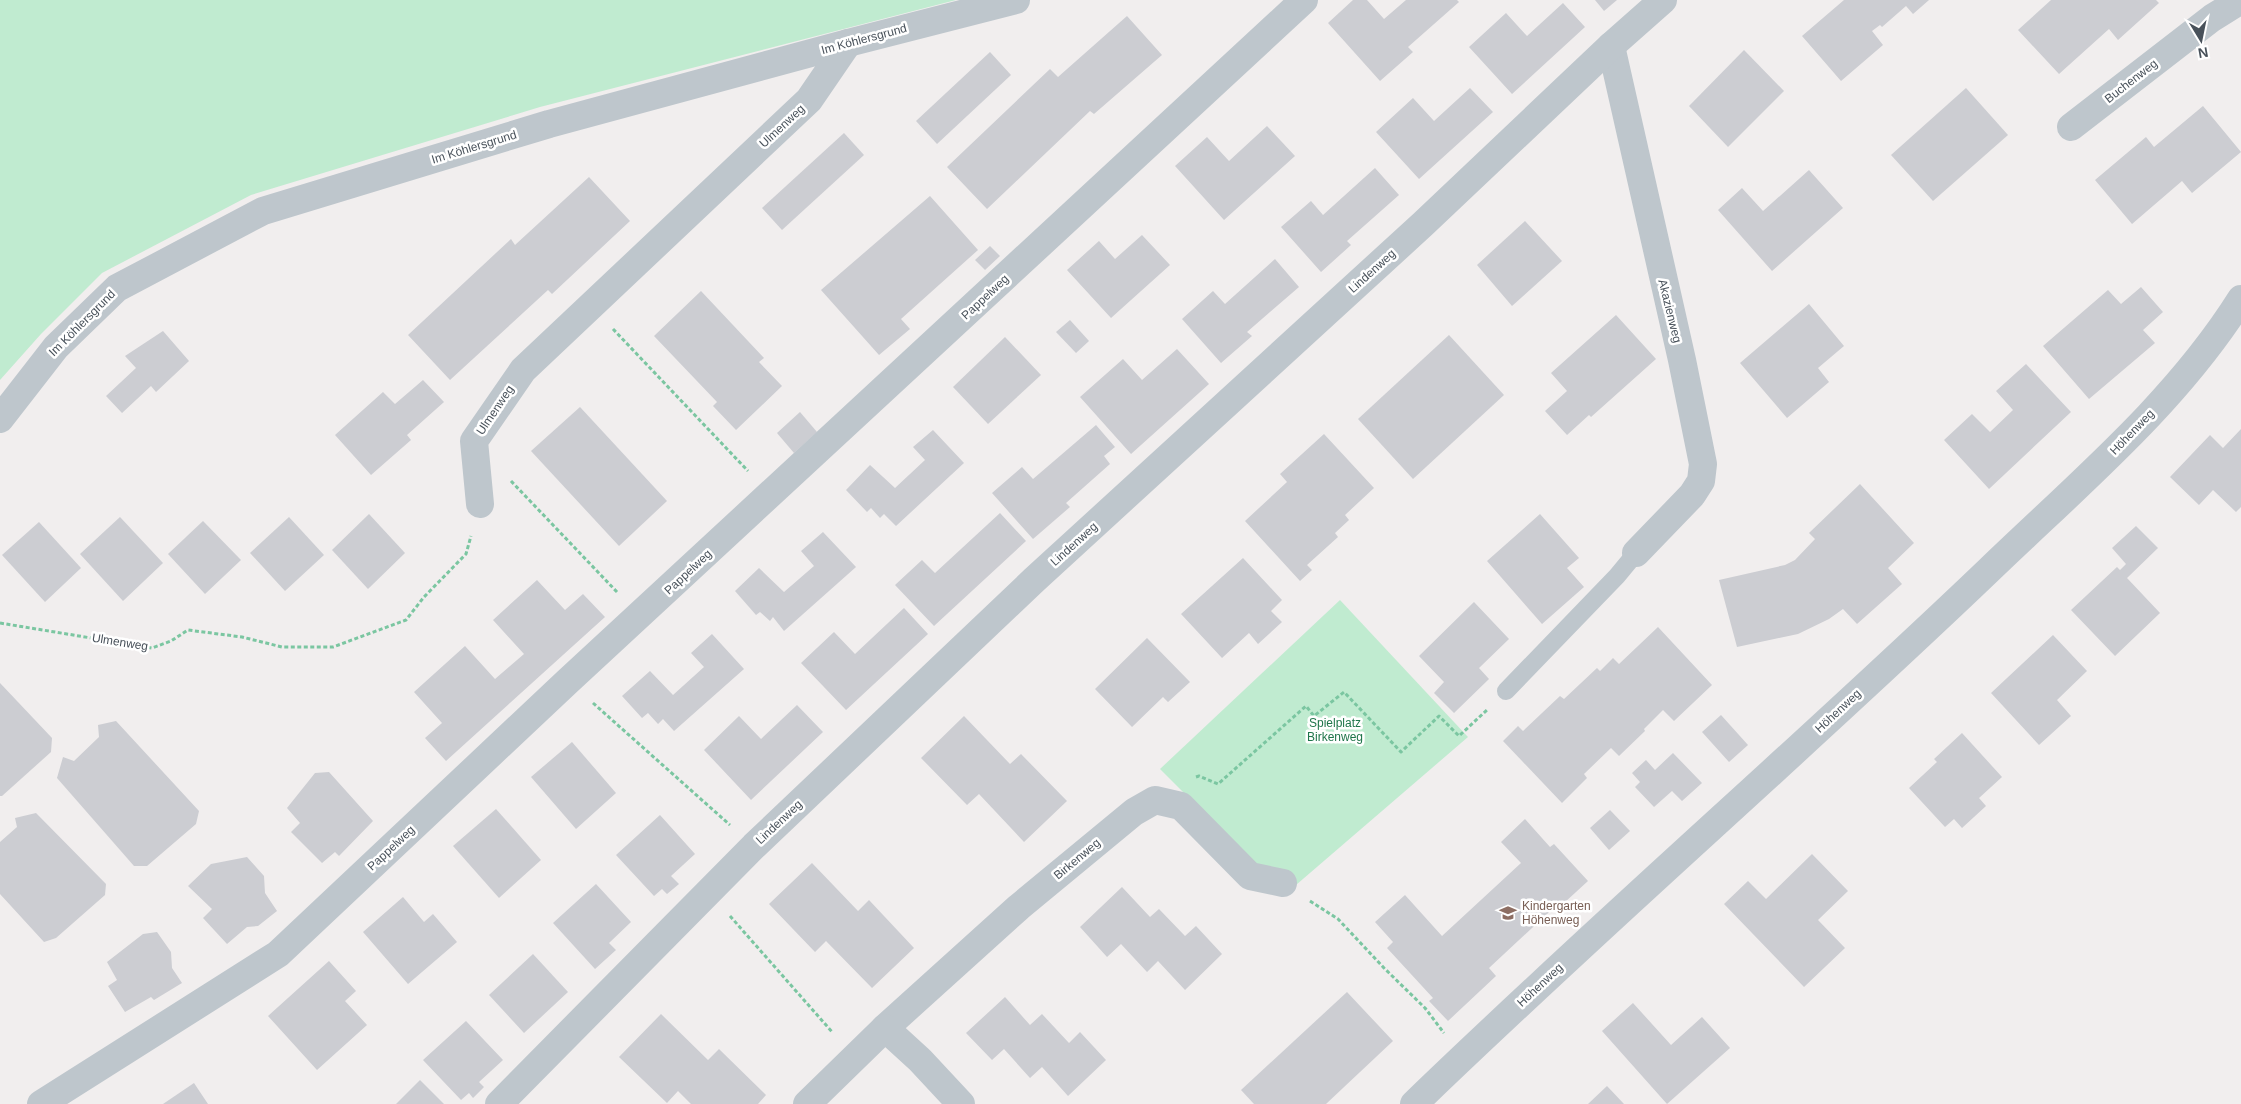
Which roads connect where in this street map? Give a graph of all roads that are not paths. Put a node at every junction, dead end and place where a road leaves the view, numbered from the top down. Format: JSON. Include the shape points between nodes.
{"nodes":[{"id":1,"x":1016,"y":0,"type":"edge"},
{"id":2,"x":1304,"y":0,"type":"edge"},
{"id":3,"x":1663,"y":0,"type":"edge"},
{"id":4,"x":2241,"y":0,"type":"edge"},
{"id":5,"x":848,"y":43,"type":"junction"},
{"id":6,"x":1610,"y":46,"type":"junction"},
{"id":7,"x":2071,"y":127,"type":"dead end"},
{"id":8,"x":2241,"y":299,"type":"edge"},
{"id":9,"x":0,"y":419,"type":"edge"},
{"id":10,"x":480,"y":504,"type":"road end"},
{"id":11,"x":1636,"y":553,"type":"joint"},
{"id":12,"x":1506,"y":691,"type":"road end"},
{"id":13,"x":1283,"y":882,"type":"road end"},
{"id":14,"x":885,"y":1028,"type":"junction"},
{"id":15,"x":41,"y":1104,"type":"edge"},
{"id":16,"x":499,"y":1104,"type":"edge"},
{"id":17,"x":807,"y":1104,"type":"edge"},
{"id":18,"x":961,"y":1104,"type":"edge"},
{"id":19,"x":1414,"y":1104,"type":"edge"}],
"edges":[{"from":1,"to":5,"type":"street","name":"Im Köhlersgrund"},
{"from":2,"to":15,"type":"street","name":"Pappelweg","via":[[278,954]]},
{"from":3,"to":6,"type":"street","name":"Lindenweg"},
{"from":4,"to":7,"type":"street","name":"Buchenweg","via":[[2212,18]]},
{"from":5,"to":9,"type":"street","name":"Im Köhlersgrund","via":[[549,124],[263,212],[117,288],[56,347]]},
{"from":5,"to":10,"type":"street","name":"Ulmenweg","via":[[809,100],[523,370],[474,441]]},
{"from":6,"to":11,"type":"street","name":"Akazienweg","via":[[1703,464],[1701,480],[1692,496]]},
{"from":6,"to":16,"type":"street","name":"Lindenweg","via":[[1423,224],[1027,587],[754,846]]},
{"from":8,"to":19,"type":"street","name":"Höhenweg","via":[[2191,370],[2129,436],[1917,639]]},
{"from":11,"to":12,"type":"lane"},
{"from":13,"to":14,"type":"street","name":"Birkenweg","via":[[1250,876],[1181,806],[1155,800],[1134,812],[1019,907]]},
{"from":14,"to":17,"type":"street","name":"Birkenweg"},
{"from":14,"to":18,"type":"street"}]}
